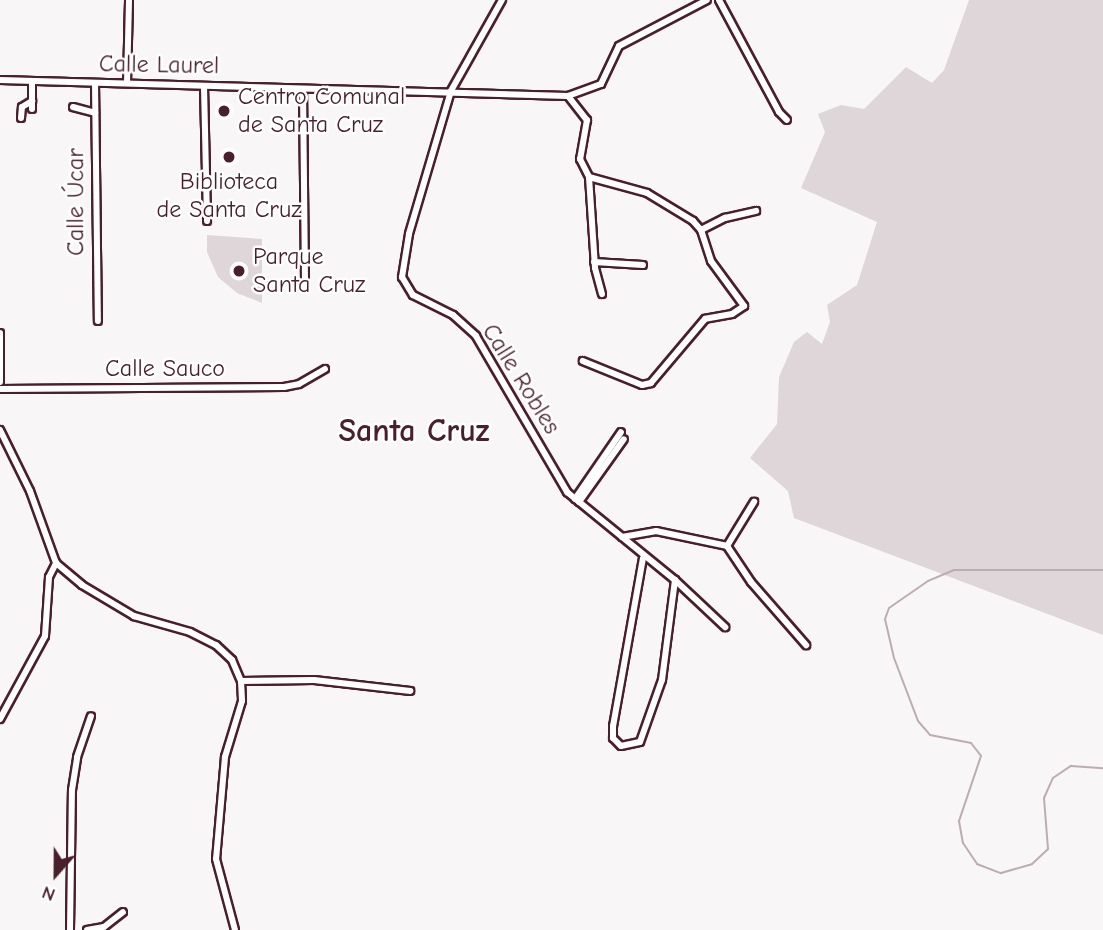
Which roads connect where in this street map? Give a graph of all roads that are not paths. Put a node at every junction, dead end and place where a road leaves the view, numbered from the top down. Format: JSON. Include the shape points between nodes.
{"nodes":[{"id":1,"x":129,"y":0,"type":"edge"},
{"id":2,"x":502,"y":0,"type":"edge"},
{"id":3,"x":707,"y":0,"type":"edge"},
{"id":4,"x":719,"y":0,"type":"edge"},
{"id":5,"x":0,"y":80,"type":"edge"},
{"id":6,"x":32,"y":81,"type":"junction"},
{"id":7,"x":95,"y":83,"type":"junction"},
{"id":8,"x":127,"y":83,"type":"junction"},
{"id":9,"x":204,"y":86,"type":"junction"},
{"id":10,"x":303,"y":89,"type":"junction"},
{"id":11,"x":451,"y":91,"type":"junction"},
{"id":12,"x":568,"y":96,"type":"junction"},
{"id":13,"x":73,"y":107,"type":"dead end"},
{"id":14,"x":95,"y":113,"type":"junction"},
{"id":15,"x":20,"y":118,"type":"dead end"},
{"id":16,"x":787,"y":120,"type":"dead end"},
{"id":17,"x":589,"y":177,"type":"junction"},
{"id":18,"x":756,"y":211,"type":"dead end"},
{"id":19,"x":207,"y":222,"type":"dead end"},
{"id":20,"x":701,"y":230,"type":"junction"},
{"id":21,"x":594,"y":262,"type":"junction"},
{"id":22,"x":643,"y":265,"type":"dead end"},
{"id":23,"x":305,"y":286,"type":"dead end"},
{"id":24,"x":602,"y":294,"type":"dead end"},
{"id":25,"x":98,"y":321,"type":"dead end"},
{"id":26,"x":0,"y":333,"type":"edge"},
{"id":27,"x":583,"y":361,"type":"dead end"},
{"id":28,"x":325,"y":369,"type":"dead end"},
{"id":29,"x":0,"y":382,"type":"edge"},
{"id":30,"x":0,"y":389,"type":"edge"},
{"id":31,"x":0,"y":430,"type":"edge"},
{"id":32,"x":623,"y":436,"type":"dead end"},
{"id":33,"x":577,"y":500,"type":"junction"},
{"id":34,"x":754,"y":502,"type":"dead end"},
{"id":35,"x":622,"y":537,"type":"junction"},
{"id":36,"x":727,"y":546,"type":"junction"},
{"id":37,"x":643,"y":558,"type":"junction"},
{"id":38,"x":56,"y":563,"type":"junction"},
{"id":39,"x":675,"y":580,"type":"junction"},
{"id":40,"x":725,"y":627,"type":"dead end"},
{"id":41,"x":806,"y":645,"type":"dead end"},
{"id":42,"x":241,"y":681,"type":"junction"},
{"id":43,"x":410,"y":691,"type":"dead end"},
{"id":44,"x":91,"y":716,"type":"dead end"},
{"id":45,"x":0,"y":719,"type":"edge"},
{"id":46,"x":123,"y":912,"type":"dead end"},
{"id":47,"x":70,"y":929,"type":"edge"},
{"id":48,"x":87,"y":930,"type":"edge"},
{"id":49,"x":235,"y":930,"type":"edge"}],
"edges":[{"from":1,"to":8,"type":"street"},
{"from":2,"to":11,"type":"street","name":"Calle Robles"},
{"from":3,"to":12,"type":"street","via":[[618,46],[601,84]]},
{"from":4,"to":16,"type":"street"},
{"from":5,"to":6,"type":"street","name":"Calle Laurel"},
{"from":6,"to":7,"type":"street","name":"Calle Laurel"},
{"from":6,"to":15,"type":"street","via":[[32,105],[22,107]]},
{"from":7,"to":8,"type":"street","name":"Calle Laurel"},
{"from":7,"to":14,"type":"street","name":"Calle Úcar"},
{"from":8,"to":9,"type":"street","name":"Calle Laurel"},
{"from":9,"to":10,"type":"street","name":"Calle Laurel"},
{"from":9,"to":19,"type":"street"},
{"from":10,"to":11,"type":"street","name":"Calle Laurel"},
{"from":10,"to":23,"type":"street"},
{"from":11,"to":12,"type":"street","name":"Calle Laurel"},
{"from":11,"to":33,"type":"street","name":"Calle Robles","via":[[402,277],[413,295],[453,315],[476,335],[567,492]]},
{"from":12,"to":17,"type":"street","via":[[587,120],[580,159]]},
{"from":13,"to":14,"type":"street"},
{"from":14,"to":25,"type":"street","name":"Calle Úcar"},
{"from":17,"to":20,"type":"street","via":[[647,193]]},
{"from":17,"to":21,"type":"street"},
{"from":18,"to":20,"type":"street","via":[[725,218]]},
{"from":20,"to":27,"type":"street","via":[[711,261],[744,306],[733,314],[705,319],[651,383],[642,385]]},
{"from":21,"to":22,"type":"street"},
{"from":21,"to":24,"type":"street"},
{"from":26,"to":29,"type":"street"},
{"from":28,"to":30,"type":"street","name":"Calle Sauco","via":[[284,387]]},
{"from":31,"to":38,"type":"street","via":[[30,491]]},
{"from":32,"to":33,"type":"street"},
{"from":33,"to":35,"type":"street","name":"Calle Robles"},
{"from":34,"to":36,"type":"street"},
{"from":35,"to":36,"type":"street","via":[[656,531]]},
{"from":35,"to":37,"type":"street","name":"Calle Robles"},
{"from":36,"to":41,"type":"street","via":[[751,582]]},
{"from":37,"to":39,"type":"street","name":"Calle Robles"},
{"from":37,"to":39,"type":"street","via":[[612,726],[613,738],[621,746],[640,742],[662,680]]},
{"from":38,"to":42,"type":"street","via":[[82,586],[134,617],[216,645],[232,660]]},
{"from":38,"to":45,"type":"street","via":[[49,577],[45,636]]},
{"from":39,"to":40,"type":"street","name":"Calle Robles"},
{"from":42,"to":43,"type":"street","via":[[314,680]]},
{"from":42,"to":49,"type":"street","via":[[242,701],[225,757],[216,859]]},
{"from":44,"to":47,"type":"street","via":[[72,790]]},
{"from":46,"to":48,"type":"street","via":[[104,927]]},
{"from":47,"to":48,"type":"street"}]}
